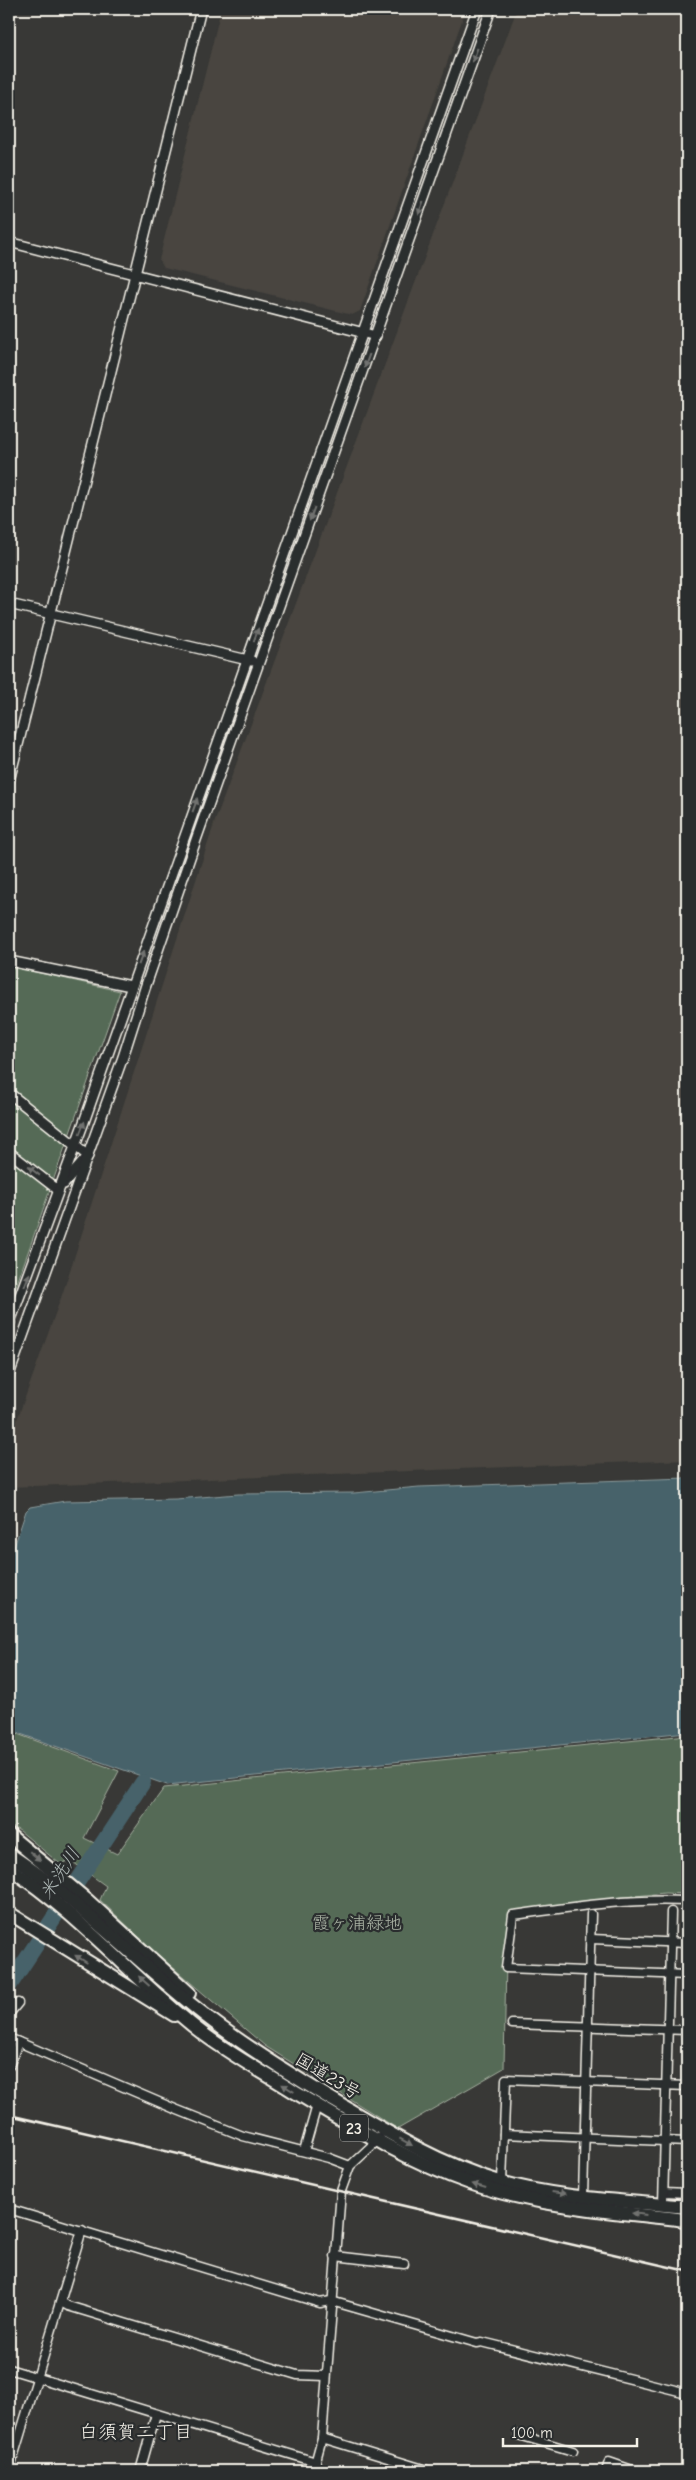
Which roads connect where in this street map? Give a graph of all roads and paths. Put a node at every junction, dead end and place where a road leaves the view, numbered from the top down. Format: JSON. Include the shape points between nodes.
{"nodes":[{"id":1,"x":202,"y":9,"type":"edge"},
{"id":2,"x":477,"y":9,"type":"edge"},
{"id":3,"x":491,"y":9,"type":"edge"},
{"id":4,"x":9,"y":242,"type":"edge"},
{"id":5,"x":135,"y":273,"type":"junction"},
{"id":6,"x":361,"y":331,"type":"junction"},
{"id":7,"x":376,"y":336,"type":"junction"},
{"id":8,"x":9,"y":604,"type":"edge"},
{"id":9,"x":50,"y":614,"type":"junction"},
{"id":10,"x":247,"y":659,"type":"junction"},
{"id":11,"x":260,"y":662,"type":"junction"},
{"id":12,"x":9,"y":781,"type":"edge"},
{"id":13,"x":9,"y":961,"type":"edge"},
{"id":14,"x":130,"y":986,"type":"junction"},
{"id":15,"x":9,"y":1093,"type":"edge"},
{"id":16,"x":75,"y":1146,"type":"junction"},
{"id":17,"x":9,"y":1152,"type":"edge"},
{"id":18,"x":88,"y":1156,"type":"junction"},
{"id":19,"x":58,"y":1190,"type":"junction"},
{"id":20,"x":9,"y":1326,"type":"edge"},
{"id":21,"x":24,"y":1331,"type":"junction"},
{"id":22,"x":9,"y":1375,"type":"edge"},
{"id":23,"x":9,"y":1835,"type":"edge"},
{"id":24,"x":9,"y":1854,"type":"edge"},
{"id":25,"x":9,"y":1868,"type":"edge"},
{"id":26,"x":55,"y":1888,"type":"junction"},
{"id":27,"x":687,"y":1902,"type":"edge"},
{"id":28,"x":82,"y":1910,"type":"junction"},
{"id":29,"x":9,"y":1912,"type":"edge"},
{"id":30,"x":670,"y":1912,"type":"dead end"},
{"id":31,"x":592,"y":1914,"type":"dead end"},
{"id":32,"x":591,"y":1939,"type":"junction"},
{"id":33,"x":670,"y":1942,"type":"junction"},
{"id":34,"x":687,"y":1943,"type":"edge"},
{"id":35,"x":590,"y":1970,"type":"junction"},
{"id":36,"x":670,"y":1974,"type":"junction"},
{"id":37,"x":687,"y":1975,"type":"edge"},
{"id":38,"x":18,"y":2003,"type":"dead end"},
{"id":39,"x":9,"y":2014,"type":"edge"},
{"id":40,"x":512,"y":2024,"type":"dead end"},
{"id":41,"x":588,"y":2027,"type":"junction"},
{"id":42,"x":198,"y":2029,"type":"junction"},
{"id":43,"x":668,"y":2030,"type":"junction"},
{"id":44,"x":687,"y":2030,"type":"edge"},
{"id":45,"x":9,"y":2038,"type":"edge"},
{"id":46,"x":18,"y":2042,"type":"junction"},
{"id":47,"x":9,"y":2066,"type":"edge"},
{"id":48,"x":586,"y":2082,"type":"junction"},
{"id":49,"x":667,"y":2085,"type":"junction"},
{"id":50,"x":687,"y":2086,"type":"edge"},
{"id":51,"x":317,"y":2105,"type":"junction"},
{"id":52,"x":387,"y":2132,"type":"junction"},
{"id":53,"x":504,"y":2134,"type":"junction"},
{"id":54,"x":585,"y":2137,"type":"junction"},
{"id":55,"x":376,"y":2141,"type":"junction"},
{"id":56,"x":666,"y":2141,"type":"junction"},
{"id":57,"x":687,"y":2142,"type":"edge"},
{"id":58,"x":304,"y":2151,"type":"junction"},
{"id":59,"x":350,"y":2166,"type":"junction"},
{"id":60,"x":502,"y":2182,"type":"junction"},
{"id":61,"x":687,"y":2193,"type":"edge"},
{"id":62,"x":583,"y":2196,"type":"junction"},
{"id":63,"x":663,"y":2198,"type":"junction"},
{"id":64,"x":687,"y":2207,"type":"edge"},
{"id":65,"x":9,"y":2209,"type":"edge"},
{"id":66,"x":687,"y":2220,"type":"edge"},
{"id":67,"x":82,"y":2230,"type":"junction"},
{"id":68,"x":335,"y":2256,"type":"junction"},
{"id":69,"x":404,"y":2264,"type":"dead end"},
{"id":70,"x":331,"y":2300,"type":"junction"},
{"id":71,"x":62,"y":2302,"type":"junction"},
{"id":72,"x":9,"y":2369,"type":"edge"},
{"id":73,"x":326,"y":2376,"type":"junction"},
{"id":74,"x":39,"y":2378,"type":"junction"},
{"id":75,"x":687,"y":2393,"type":"edge"},
{"id":76,"x":156,"y":2414,"type":"junction"},
{"id":77,"x":519,"y":2435,"type":"dead end"},
{"id":78,"x":322,"y":2438,"type":"junction"},
{"id":79,"x":573,"y":2451,"type":"dead end"},
{"id":80,"x":316,"y":2462,"type":"junction"},
{"id":81,"x":9,"y":2471,"type":"edge"},
{"id":82,"x":140,"y":2471,"type":"edge"},
{"id":83,"x":313,"y":2471,"type":"edge"},
{"id":84,"x":430,"y":2471,"type":"edge"},
{"id":85,"x":606,"y":2471,"type":"edge"},
{"id":86,"x":635,"y":2471,"type":"edge"}],
"edges":[{"from":1,"to":5,"type":"street"},
{"from":2,"to":6,"type":"street"},
{"from":3,"to":7,"type":"street","one_way":true},
{"from":4,"to":5,"type":"street"},
{"from":5,"to":6,"type":"street"},
{"from":5,"to":9,"type":"street"},
{"from":6,"to":7,"type":"street"},
{"from":10,"to":6,"type":"street","one_way":true},
{"from":7,"to":11,"type":"street","one_way":true},
{"from":8,"to":9,"type":"street"},
{"from":9,"to":10,"type":"street"},
{"from":9,"to":12,"type":"street"},
{"from":10,"to":11,"type":"street"},
{"from":14,"to":10,"type":"street","one_way":true},
{"from":11,"to":18,"type":"street"},
{"from":13,"to":14,"type":"street"},
{"from":16,"to":14,"type":"street","one_way":true},
{"from":15,"to":16,"type":"street"},
{"from":16,"to":18,"type":"street"},
{"from":16,"to":19,"type":"street"},
{"from":19,"to":17,"type":"street","one_way":true},
{"from":18,"to":19,"type":"street"},
{"from":18,"to":21,"type":"street"},
{"from":20,"to":19,"type":"street","one_way":true},
{"from":20,"to":21,"type":"street"},
{"from":21,"to":22,"type":"street"},
{"from":23,"to":26,"type":"highway","one_way":true},
{"from":24,"to":26,"type":"highway","name":"国道23号","number":"23"},
{"from":25,"to":26,"type":"highway","name":"国道23号","number":"23"},
{"from":26,"to":28,"type":"highway","name":"国道23号","number":"23"},
{"from":27,"to":35,"type":"street","via":[[625,1901],[513,1915],[506,1968]]},
{"from":42,"to":28,"type":"highway","name":"国道23号","number":"23","one_way":true},
{"from":28,"to":52,"type":"highway","name":"国道23号","number":"23","via":[[258,2053]]},
{"from":42,"to":29,"type":"highway","one_way":true},
{"from":30,"to":33,"type":"street"},
{"from":31,"to":32,"type":"street"},
{"from":32,"to":33,"type":"street"},
{"from":32,"to":35,"type":"street"},
{"from":33,"to":34,"type":"street"},
{"from":33,"to":36,"type":"street"},
{"from":35,"to":36,"type":"street"},
{"from":35,"to":41,"type":"street"},
{"from":36,"to":37,"type":"street"},
{"from":36,"to":43,"type":"street"},
{"from":38,"to":39,"type":"street"},
{"from":40,"to":41,"type":"street"},
{"from":41,"to":43,"type":"street"},
{"from":41,"to":48,"type":"street"},
{"from":51,"to":42,"type":"highway","name":"国道23号","number":"23","one_way":true},
{"from":43,"to":44,"type":"street"},
{"from":43,"to":49,"type":"street"},
{"from":45,"to":46,"type":"street"},
{"from":46,"to":47,"type":"street"},
{"from":46,"to":58,"type":"street","via":[[226,2129]]},
{"from":48,"to":49,"type":"street"},
{"from":48,"to":53,"type":"street","via":[[506,2080]]},
{"from":48,"to":54,"type":"street"},
{"from":49,"to":50,"type":"street"},
{"from":49,"to":56,"type":"street"},
{"from":51,"to":55,"type":"highway","name":"国道23号","number":"23"},
{"from":51,"to":58,"type":"street"},
{"from":52,"to":55,"type":"street"},
{"from":52,"to":60,"type":"highway","name":"国道23号","number":"23","one_way":true,"via":[[447,2162]]},
{"from":53,"to":54,"type":"street"},
{"from":53,"to":60,"type":"street"},
{"from":54,"to":56,"type":"street"},
{"from":54,"to":62,"type":"street"},
{"from":55,"to":59,"type":"street"},
{"from":66,"to":55,"type":"highway","name":"国道23号","number":"23","one_way":true,"via":[[556,2204],[500,2192],[444,2173]]},
{"from":56,"to":57,"type":"street"},
{"from":56,"to":63,"type":"street"},
{"from":58,"to":59,"type":"street"},
{"from":59,"to":68,"type":"street","via":[[341,2191]]},
{"from":60,"to":62,"type":"highway","name":"国道23号","number":"23","one_way":true},
{"from":61,"to":63,"type":"street"},
{"from":62,"to":63,"type":"highway","name":"国道23号","number":"23"},
{"from":63,"to":64,"type":"highway","name":"国道23号","number":"23"},
{"from":65,"to":67,"type":"street"},
{"from":67,"to":70,"type":"street","via":[[320,2303]]},
{"from":67,"to":71,"type":"street"},
{"from":68,"to":69,"type":"street"},
{"from":68,"to":70,"type":"street"},
{"from":70,"to":73,"type":"street"},
{"from":70,"to":75,"type":"street","via":[[477,2343]]},
{"from":71,"to":73,"type":"street","via":[[297,2374]]},
{"from":71,"to":74,"type":"street"},
{"from":72,"to":74,"type":"street"},
{"from":73,"to":78,"type":"street"},
{"from":74,"to":76,"type":"street"},
{"from":74,"to":81,"type":"street"},
{"from":76,"to":80,"type":"street"},
{"from":76,"to":82,"type":"street"},
{"from":77,"to":79,"type":"street"},
{"from":78,"to":80,"type":"street"},
{"from":78,"to":84,"type":"street"},
{"from":80,"to":83,"type":"street"},
{"from":85,"to":86,"type":"street","via":[[609,2462]]}]}
